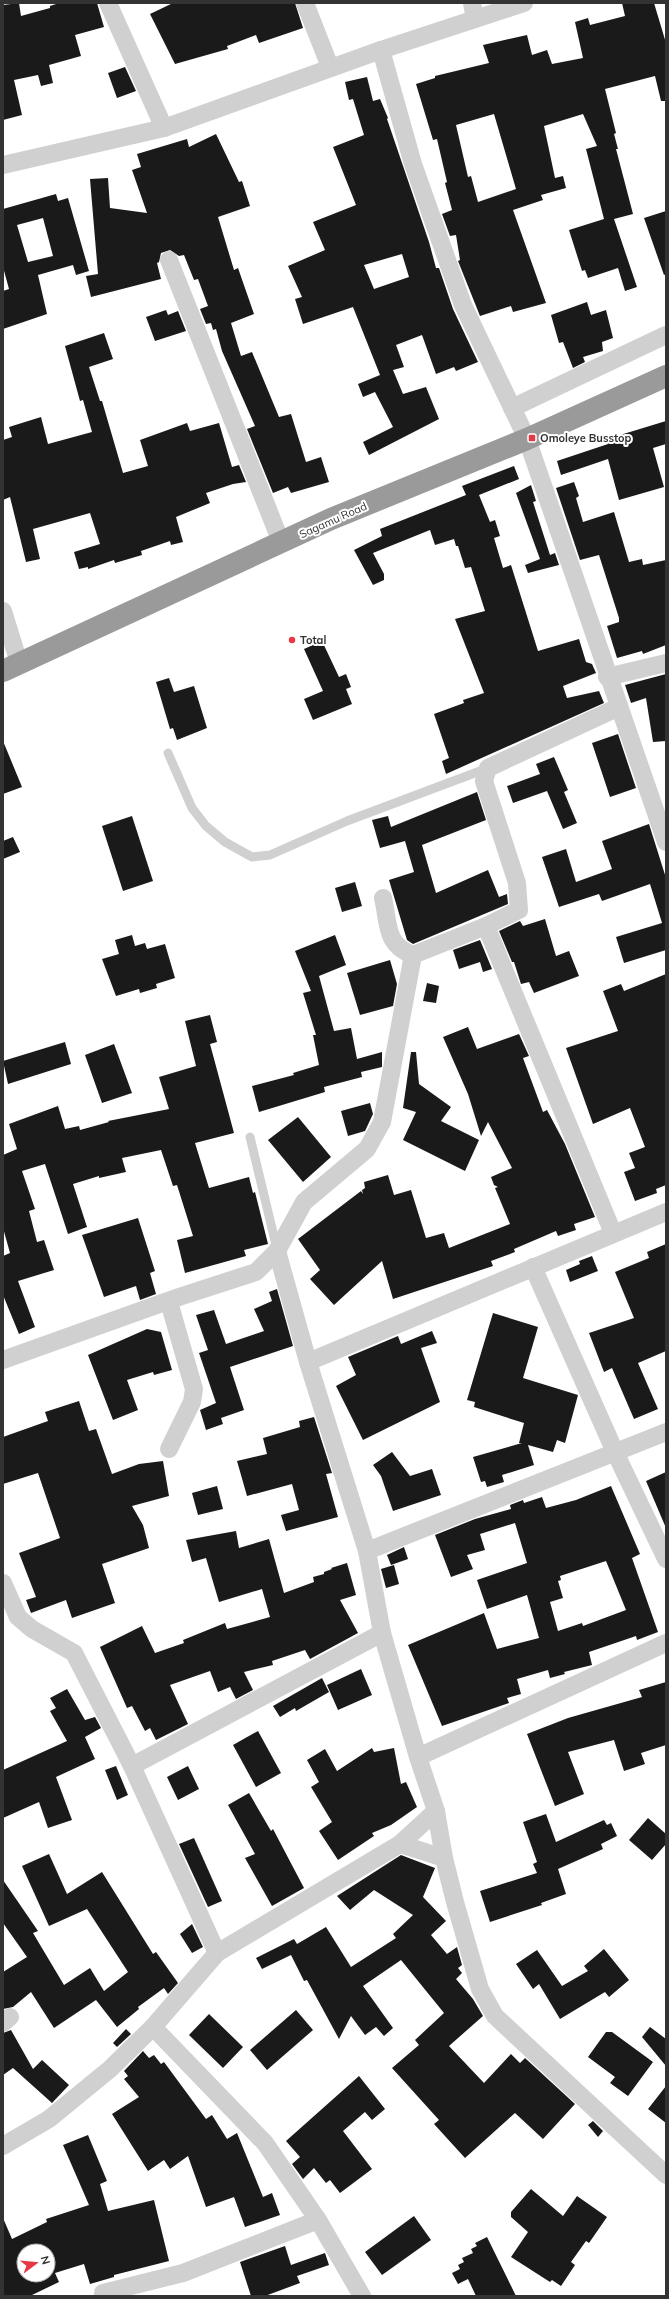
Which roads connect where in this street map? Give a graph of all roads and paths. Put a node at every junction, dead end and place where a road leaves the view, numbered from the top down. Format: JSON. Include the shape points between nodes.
{"nodes":[{"id":1,"x":108,"y":3,"type":"edge"},
{"id":2,"x":305,"y":3,"type":"edge"},
{"id":3,"x":524,"y":3,"type":"edge"},
{"id":4,"x":473,"y":11,"type":"edge"},
{"id":5,"x":381,"y":50,"type":"junction"},
{"id":6,"x":330,"y":67,"type":"junction"},
{"id":7,"x":164,"y":128,"type":"junction"},
{"id":8,"x":3,"y":165,"type":"edge"},
{"id":9,"x":169,"y":260,"type":"dead end"},
{"id":10,"x":666,"y":335,"type":"edge"},
{"id":11,"x":666,"y":376,"type":"edge"},
{"id":12,"x":512,"y":408,"type":"junction"},
{"id":13,"x":527,"y":439,"type":"junction"},
{"id":14,"x":281,"y":542,"type":"junction"},
{"id":15,"x":3,"y":611,"type":"edge"},
{"id":16,"x":666,"y":663,"type":"edge"},
{"id":17,"x":11,"y":667,"type":"edge"},
{"id":18,"x":607,"y":676,"type":"junction"},
{"id":19,"x":620,"y":707,"type":"junction"},
{"id":20,"x":168,"y":753,"type":"dead end"},
{"id":21,"x":488,"y":768,"type":"junction"},
{"id":22,"x":666,"y":842,"type":"edge"},
{"id":23,"x":383,"y":898,"type":"dead end"},
{"id":24,"x":486,"y":926,"type":"junction"},
{"id":25,"x":414,"y":955,"type":"junction"},
{"id":26,"x":250,"y":1137,"type":"dead end"},
{"id":27,"x":666,"y":1212,"type":"edge"},
{"id":28,"x":613,"y":1233,"type":"junction"},
{"id":29,"x":277,"y":1251,"type":"junction"},
{"id":30,"x":533,"y":1267,"type":"junction"},
{"id":31,"x":169,"y":1302,"type":"junction"},
{"id":32,"x":3,"y":1360,"type":"edge"},
{"id":33,"x":308,"y":1362,"type":"junction"},
{"id":34,"x":666,"y":1432,"type":"edge"},
{"id":35,"x":168,"y":1449,"type":"dead end"},
{"id":36,"x":615,"y":1452,"type":"junction"},
{"id":37,"x":367,"y":1551,"type":"junction"},
{"id":38,"x":666,"y":1559,"type":"edge"},
{"id":39,"x":3,"y":1583,"type":"edge"},
{"id":40,"x":382,"y":1633,"type":"junction"},
{"id":41,"x":666,"y":1643,"type":"edge"},
{"id":42,"x":418,"y":1757,"type":"junction"},
{"id":43,"x":132,"y":1766,"type":"junction"},
{"id":44,"x":436,"y":1811,"type":"junction"},
{"id":45,"x":400,"y":1844,"type":"junction"},
{"id":46,"x":444,"y":1858,"type":"junction"},
{"id":47,"x":217,"y":1953,"type":"junction"},
{"id":48,"x":153,"y":2027,"type":"junction"},
{"id":49,"x":3,"y":2146,"type":"edge"},
{"id":50,"x":664,"y":2169,"type":"edge"},
{"id":51,"x":318,"y":2220,"type":"junction"},
{"id":52,"x":103,"y":2293,"type":"dead end"},
{"id":53,"x":362,"y":2296,"type":"edge"}],
"edges":[{"from":1,"to":7,"type":"street"},
{"from":2,"to":6,"type":"street"},
{"from":3,"to":4,"type":"street"},
{"from":4,"to":5,"type":"street"},
{"from":5,"to":6,"type":"street"},
{"from":5,"to":12,"type":"street","via":[[413,164],[463,305]]},
{"from":6,"to":7,"type":"street"},
{"from":7,"to":8,"type":"street"},
{"from":9,"to":14,"type":"street"},
{"from":10,"to":12,"type":"street"},
{"from":11,"to":13,"type":"highway","name":"Sagamu Road"},
{"from":12,"to":13,"type":"street"},
{"from":13,"to":14,"type":"highway","name":"Sagamu Road"},
{"from":13,"to":18,"type":"street"},
{"from":14,"to":17,"type":"highway","name":"Sagamu Road"},
{"from":15,"to":17,"type":"street"},
{"from":16,"to":18,"type":"street"},
{"from":18,"to":19,"type":"street"},
{"from":19,"to":21,"type":"street"},
{"from":19,"to":22,"type":"street"},
{"from":20,"to":21,"type":"lane","via":[[192,808],[206,826],[225,842],[252,857],[270,855],[347,820]]},
{"from":21,"to":24,"type":"street","via":[[484,781],[517,883],[519,910]]},
{"from":23,"to":25,"type":"street","via":[[392,941],[400,951]]},
{"from":24,"to":25,"type":"street"},
{"from":24,"to":28,"type":"street"},
{"from":25,"to":29,"type":"street","via":[[382,1122],[367,1149],[304,1202]]},
{"from":26,"to":29,"type":"lane"},
{"from":27,"to":28,"type":"street"},
{"from":28,"to":30,"type":"street"},
{"from":29,"to":31,"type":"street","via":[[256,1272]]},
{"from":29,"to":33,"type":"street"},
{"from":30,"to":33,"type":"street"},
{"from":30,"to":36,"type":"street"},
{"from":31,"to":32,"type":"street"},
{"from":31,"to":35,"type":"street","via":[[194,1388],[192,1402]]},
{"from":33,"to":37,"type":"street"},
{"from":34,"to":36,"type":"street"},
{"from":36,"to":37,"type":"street"},
{"from":36,"to":38,"type":"street"},
{"from":37,"to":40,"type":"street"},
{"from":39,"to":43,"type":"street","via":[[18,1616],[32,1629],[74,1653]]},
{"from":40,"to":42,"type":"street"},
{"from":40,"to":43,"type":"street"},
{"from":41,"to":42,"type":"street"},
{"from":42,"to":44,"type":"street"},
{"from":43,"to":47,"type":"street"},
{"from":44,"to":45,"type":"street"},
{"from":44,"to":46,"type":"street"},
{"from":45,"to":46,"type":"street"},
{"from":45,"to":47,"type":"street"},
{"from":46,"to":50,"type":"street","via":[[480,1989],[495,2016]]},
{"from":47,"to":48,"type":"street"},
{"from":48,"to":49,"type":"street","via":[[110,2069],[49,2119]]},
{"from":48,"to":51,"type":"street","via":[[265,2144]]},
{"from":51,"to":52,"type":"street","via":[[184,2273]]},
{"from":51,"to":53,"type":"street"}]}
